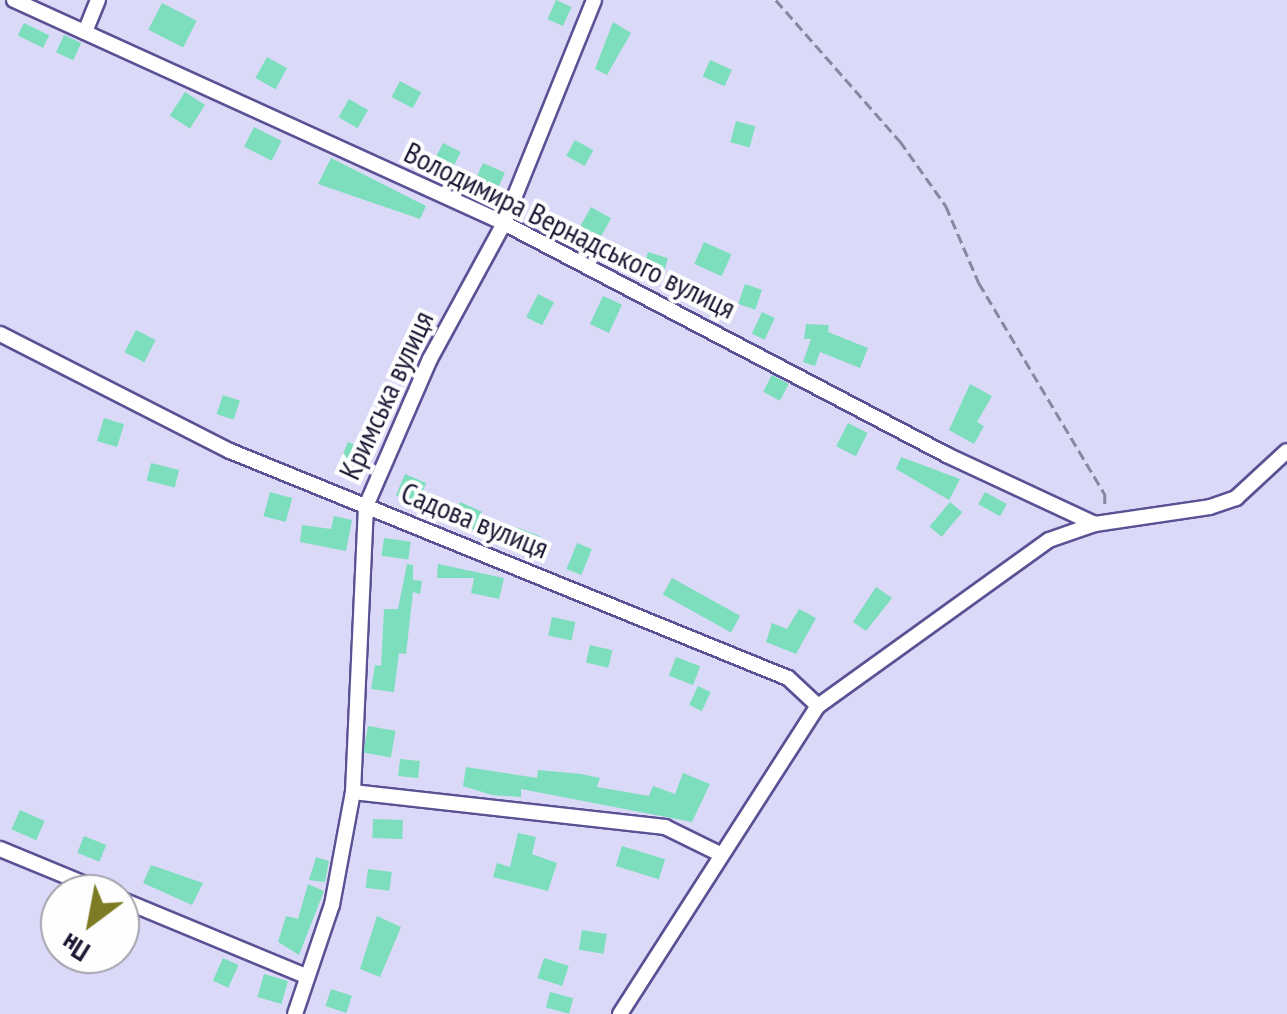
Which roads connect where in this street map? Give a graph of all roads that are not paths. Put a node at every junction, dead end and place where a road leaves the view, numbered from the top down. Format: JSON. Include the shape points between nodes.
{"nodes":[{"id":1,"x":14,"y":0,"type":"edge"},
{"id":2,"x":98,"y":0,"type":"edge"},
{"id":3,"x":594,"y":0,"type":"edge"},
{"id":4,"x":85,"y":32,"type":"junction"},
{"id":5,"x":504,"y":222,"type":"junction"},
{"id":6,"x":0,"y":334,"type":"edge"},
{"id":7,"x":1287,"y":451,"type":"edge"},
{"id":8,"x":366,"y":506,"type":"junction"},
{"id":9,"x":1095,"y":524,"type":"junction"},
{"id":10,"x":818,"y":706,"type":"junction"},
{"id":11,"x":352,"y":792,"type":"junction"},
{"id":12,"x":0,"y":849,"type":"edge"},
{"id":13,"x":718,"y":853,"type":"junction"},
{"id":14,"x":60,"y":874,"type":"edge"},
{"id":15,"x":140,"y":907,"type":"edge"},
{"id":16,"x":306,"y":976,"type":"junction"},
{"id":17,"x":295,"y":1014,"type":"edge"},
{"id":18,"x":620,"y":1014,"type":"edge"}],
"edges":[{"from":1,"to":4,"type":"street","name":"Володимира Вернадського вулиця"},
{"from":2,"to":4,"type":"street"},
{"from":3,"to":5,"type":"street","name":"Кримська вулиця"},
{"from":4,"to":5,"type":"street","name":"Володимира Вернадського вулиця"},
{"from":5,"to":8,"type":"street","name":"Кримська вулиця","via":[[430,359]]},
{"from":5,"to":9,"type":"street","name":"Володимира Вернадського вулиця","via":[[948,456]]},
{"from":6,"to":8,"type":"street","name":"Садова вулиця","via":[[230,452]]},
{"from":7,"to":9,"type":"street","via":[[1236,498]]},
{"from":8,"to":10,"type":"street","name":"Садова вулиця","via":[[788,678]]},
{"from":8,"to":11,"type":"street","name":"Кримська вулиця"},
{"from":9,"to":10,"type":"street","via":[[1049,540]]},
{"from":10,"to":13,"type":"street"},
{"from":11,"to":13,"type":"street","via":[[665,827]]},
{"from":11,"to":16,"type":"street","name":"Кримська вулиця","via":[[332,905]]},
{"from":12,"to":14,"type":"street"},
{"from":13,"to":18,"type":"street"},
{"from":15,"to":16,"type":"street"},
{"from":16,"to":17,"type":"street","name":"Кримська вулиця"}]}
